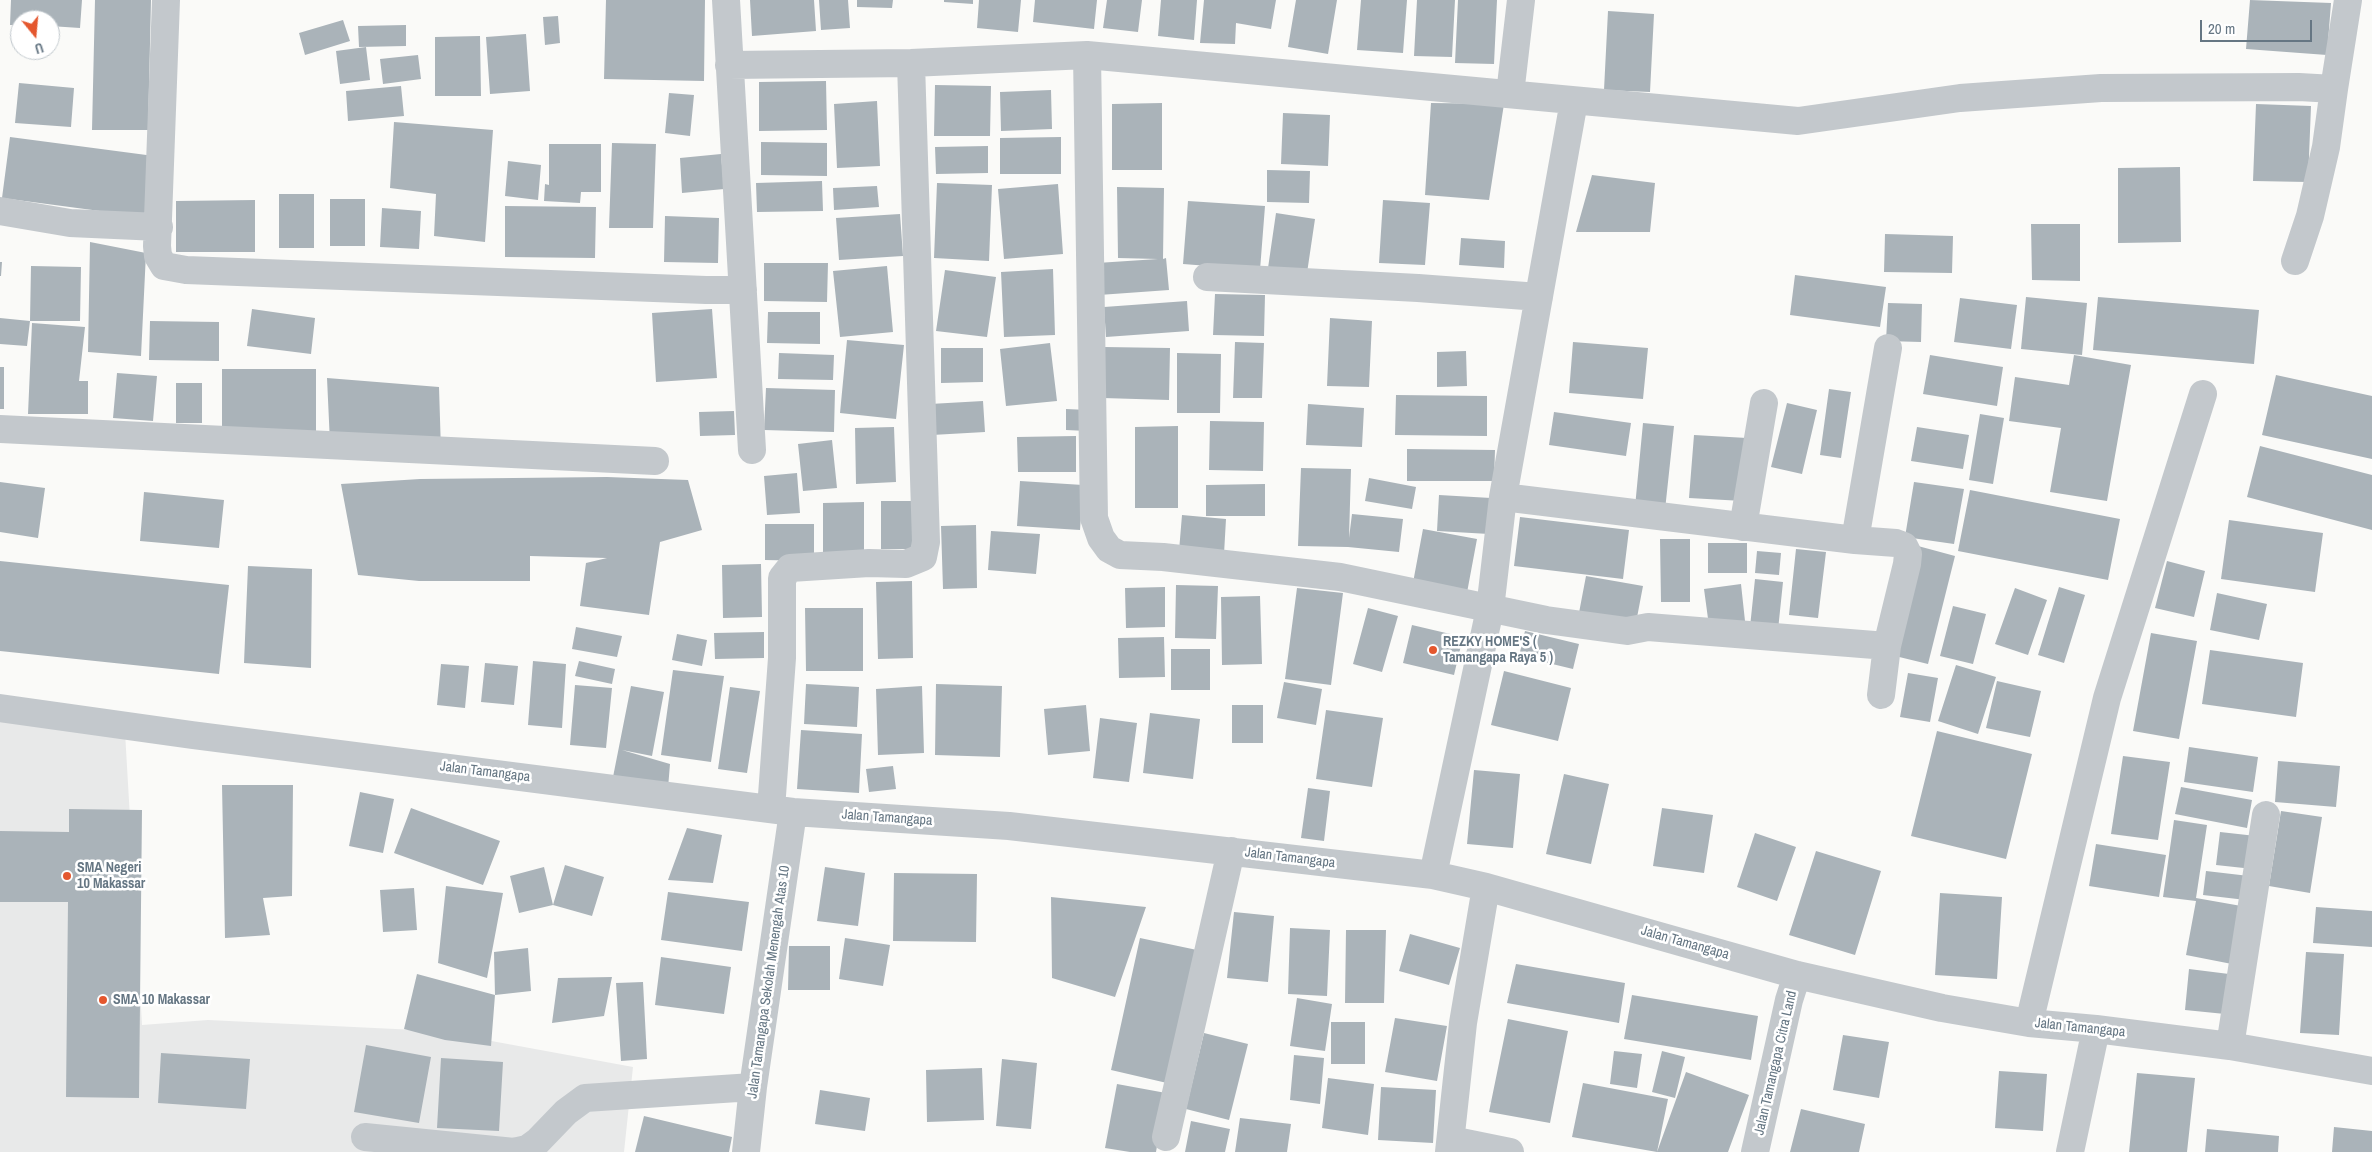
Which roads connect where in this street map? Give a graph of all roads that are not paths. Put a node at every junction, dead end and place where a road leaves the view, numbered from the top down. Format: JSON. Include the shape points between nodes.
{"nodes":[{"id":1,"x":166,"y":0,"type":"edge"},
{"id":2,"x":726,"y":0,"type":"edge"},
{"id":3,"x":1521,"y":0,"type":"edge"},
{"id":4,"x":2348,"y":0,"type":"edge"},
{"id":5,"x":1087,"y":55,"type":"junction"},
{"id":6,"x":911,"y":63,"type":"junction"},
{"id":7,"x":729,"y":64,"type":"junction"},
{"id":8,"x":2334,"y":89,"type":"junction"},
{"id":9,"x":1510,"y":94,"type":"junction"},
{"id":10,"x":1574,"y":101,"type":"junction"},
{"id":11,"x":0,"y":211,"type":"edge"},
{"id":12,"x":159,"y":227,"type":"junction"},
{"id":13,"x":2295,"y":261,"type":"dead end"},
{"id":14,"x":1207,"y":277,"type":"dead end"},
{"id":15,"x":743,"y":290,"type":"junction"},
{"id":16,"x":1539,"y":297,"type":"junction"},
{"id":17,"x":1888,"y":348,"type":"dead end"},
{"id":18,"x":2203,"y":394,"type":"dead end"},
{"id":19,"x":1764,"y":403,"type":"dead end"},
{"id":20,"x":0,"y":429,"type":"edge"},
{"id":21,"x":752,"y":450,"type":"dead end"},
{"id":22,"x":655,"y":461,"type":"dead end"},
{"id":23,"x":1503,"y":497,"type":"junction"},
{"id":24,"x":1743,"y":527,"type":"junction"},
{"id":25,"x":1855,"y":540,"type":"junction"},
{"id":26,"x":1490,"y":610,"type":"junction"},
{"id":27,"x":1887,"y":646,"type":"junction"},
{"id":28,"x":1881,"y":695,"type":"dead end"},
{"id":29,"x":0,"y":708,"type":"edge"},
{"id":30,"x":782,"y":810,"type":"junction"},
{"id":31,"x":2266,"y":815,"type":"dead end"},
{"id":32,"x":1231,"y":851,"type":"junction"},
{"id":33,"x":1433,"y":875,"type":"junction"},
{"id":34,"x":1486,"y":887,"type":"junction"},
{"id":35,"x":1797,"y":974,"type":"junction"},
{"id":36,"x":2029,"y":1024,"type":"junction"},
{"id":37,"x":2096,"y":1029,"type":"junction"},
{"id":38,"x":2230,"y":1046,"type":"junction"},
{"id":39,"x":2372,"y":1072,"type":"edge"},
{"id":40,"x":753,"y":1087,"type":"junction"},
{"id":41,"x":364,"y":1137,"type":"dead end"},
{"id":42,"x":1166,"y":1137,"type":"dead end"},
{"id":43,"x":1450,"y":1146,"type":"edge"},
{"id":44,"x":746,"y":1152,"type":"edge"},
{"id":45,"x":1510,"y":1152,"type":"edge"},
{"id":46,"x":1756,"y":1152,"type":"edge"},
{"id":47,"x":2070,"y":1152,"type":"edge"}],
"edges":[{"from":1,"to":12,"type":"street"},
{"from":2,"to":7,"type":"street"},
{"from":3,"to":9,"type":"street"},
{"from":4,"to":8,"type":"street"},
{"from":5,"to":6,"type":"street"},
{"from":5,"to":9,"type":"street"},
{"from":5,"to":26,"type":"street","via":[[1094,518],[1101,538],[1109,549],[1120,555],[1340,577]]},
{"from":6,"to":7,"type":"street"},
{"from":6,"to":30,"type":"street","name":"Jalan Tamangapa Sekolah Menengah Atas 10","via":[[926,532],[924,557],[906,564],[790,568],[782,578]]},
{"from":7,"to":15,"type":"street"},
{"from":8,"to":10,"type":"street","via":[[2101,88],[1960,98],[1798,121]]},
{"from":8,"to":13,"type":"street","via":[[2326,147],[2310,216]]},
{"from":9,"to":10,"type":"street"},
{"from":10,"to":16,"type":"street"},
{"from":11,"to":12,"type":"street","via":[[70,223]]},
{"from":12,"to":15,"type":"street","via":[[158,256],[160,262],[171,269]]},
{"from":14,"to":16,"type":"street"},
{"from":15,"to":21,"type":"street"},
{"from":16,"to":23,"type":"street"},
{"from":17,"to":25,"type":"street"},
{"from":18,"to":36,"type":"street","via":[[2107,698]]},
{"from":19,"to":24,"type":"street"},
{"from":20,"to":22,"type":"street"},
{"from":23,"to":24,"type":"street"},
{"from":23,"to":26,"type":"street"},
{"from":24,"to":25,"type":"street"},
{"from":25,"to":27,"type":"street","via":[[1896,543],[1904,546],[1908,554]]},
{"from":26,"to":27,"type":"street","via":[[1627,631],[1648,628]]},
{"from":26,"to":33,"type":"street"},
{"from":27,"to":28,"type":"street"},
{"from":29,"to":30,"type":"street","name":"Jalan Tamangapa"},
{"from":30,"to":32,"type":"street","name":"Jalan Tamangapa","via":[[1009,826]]},
{"from":30,"to":40,"type":"street","name":"Jalan Tamangapa Sekolah Menengah Atas 10"},
{"from":31,"to":38,"type":"street"},
{"from":32,"to":33,"type":"street","name":"Jalan Tamangapa"},
{"from":32,"to":42,"type":"street"},
{"from":33,"to":34,"type":"street","name":"Jalan Tamangapa"},
{"from":34,"to":35,"type":"street","name":"Jalan Tamangapa"},
{"from":34,"to":43,"type":"street","via":[[1463,1023]]},
{"from":35,"to":36,"type":"street","name":"Jalan Tamangapa","via":[[1942,1008]]},
{"from":35,"to":46,"type":"street","name":"Jalan Tamangapa Citra Land"},
{"from":36,"to":37,"type":"street","name":"Jalan Tamangapa"},
{"from":37,"to":38,"type":"street","name":"Jalan Tamangapa"},
{"from":37,"to":47,"type":"street"},
{"from":38,"to":39,"type":"street","name":"Jalan Tamangapa"},
{"from":40,"to":41,"type":"street","via":[[586,1098],[566,1112],[528,1149],[514,1152]]},
{"from":40,"to":44,"type":"street","name":"Jalan Tamangapa Sekolah Menengah Atas 10"},
{"from":43,"to":45,"type":"street"}]}
